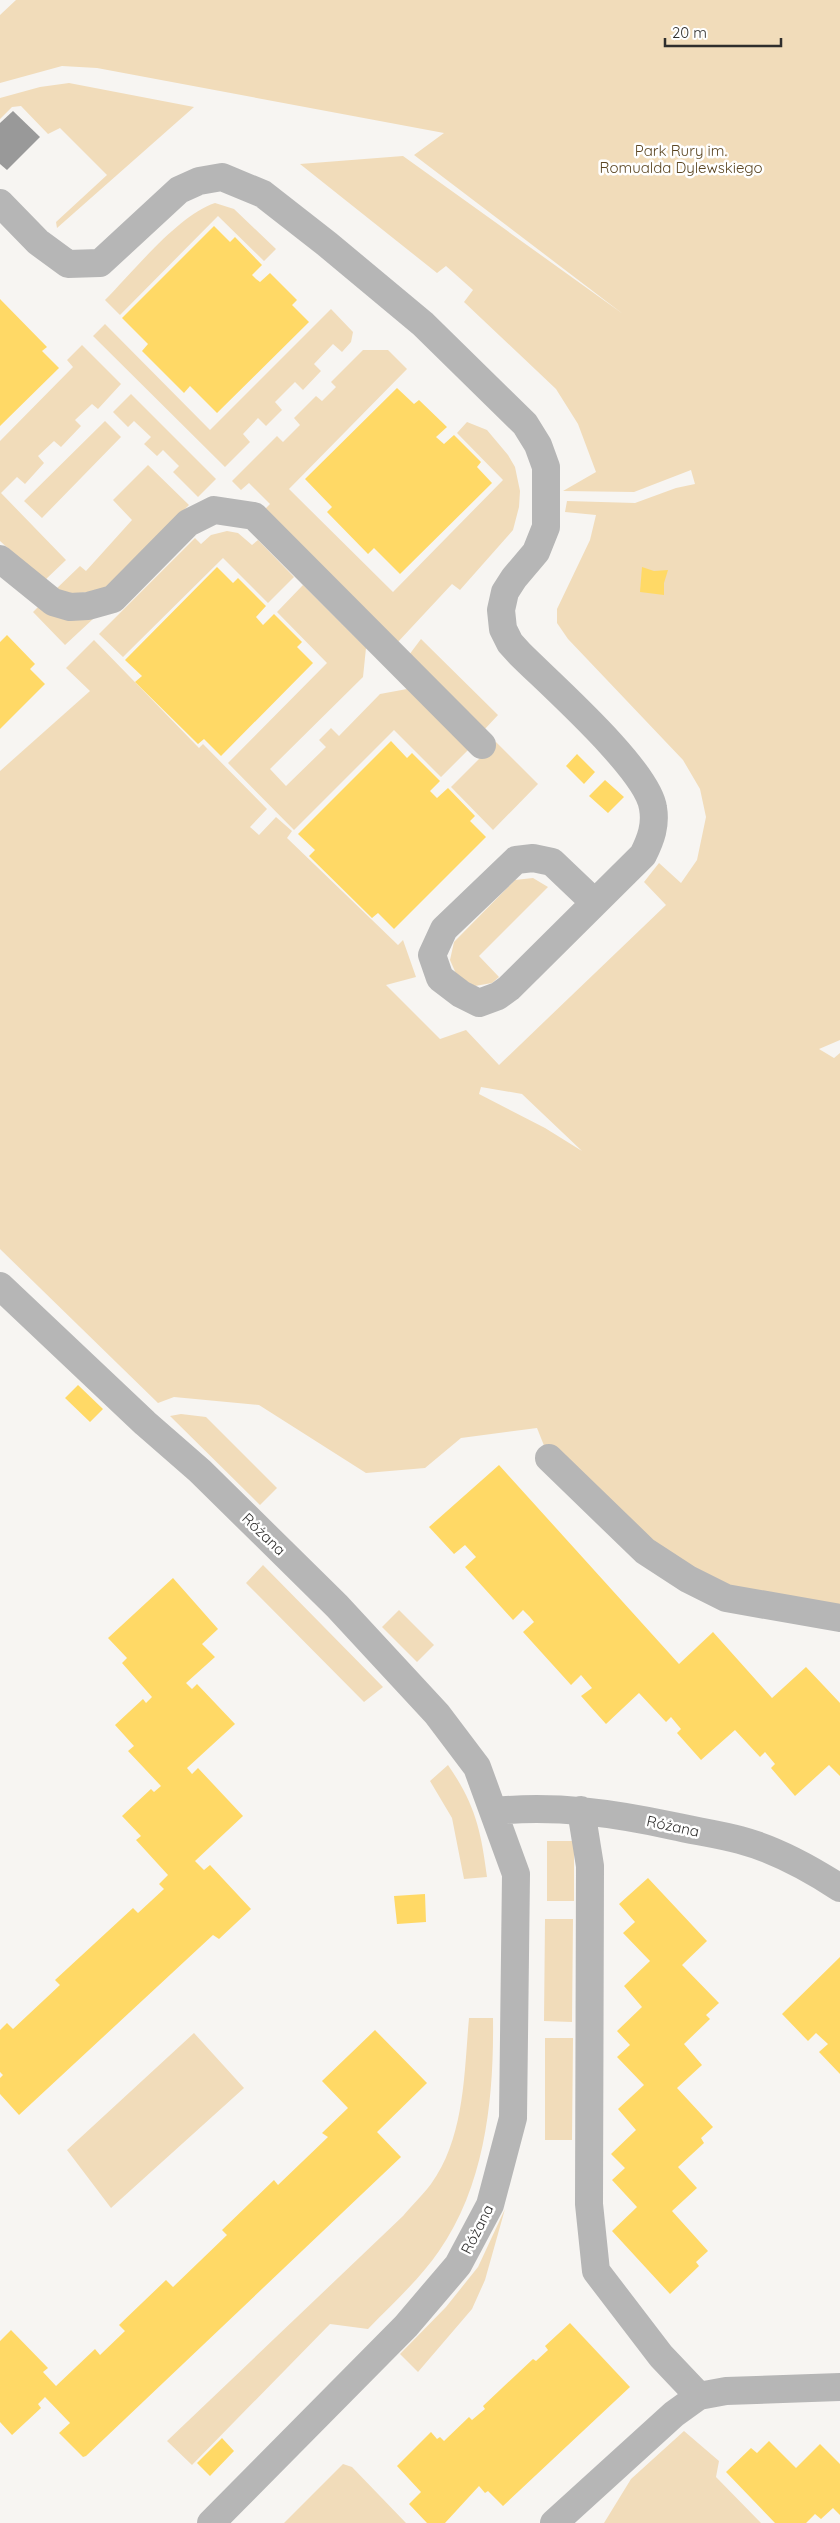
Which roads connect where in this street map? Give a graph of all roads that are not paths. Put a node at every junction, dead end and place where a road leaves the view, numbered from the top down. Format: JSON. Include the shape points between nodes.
{"nodes":[{"id":1,"x":0,"y":202,"type":"edge"},
{"id":2,"x":0,"y":559,"type":"edge"},
{"id":3,"x":482,"y":745,"type":"dead end"},
{"id":4,"x":594,"y":902,"type":"junction"},
{"id":5,"x":0,"y":1286,"type":"edge"},
{"id":6,"x":549,"y":1458,"type":"dead end"},
{"id":7,"x":840,"y":1618,"type":"edge"},
{"id":8,"x":581,"y":1810,"type":"junction"},
{"id":9,"x":494,"y":1811,"type":"junction"},
{"id":10,"x":840,"y":1888,"type":"edge"},
{"id":11,"x":840,"y":2387,"type":"edge"},
{"id":12,"x":700,"y":2396,"type":"junction"},
{"id":13,"x":211,"y":2523,"type":"edge"},
{"id":14,"x":554,"y":2523,"type":"edge"}],
"edges":[{"from":1,"to":4,"type":"street","via":[[38,242],[68,264],[100,263],[179,190],[199,182],[222,177],[263,194],[423,324],[526,424],[546,468],[546,527],[536,552],[505,592],[501,610],[503,629],[520,654],[628,763],[646,786],[653,806],[652,831],[643,855]]},
{"from":2,"to":3,"type":"street","via":[[53,602],[70,607],[88,606],[112,599],[188,523],[214,510],[254,516]]},
{"from":4,"to":4,"type":"street","via":[[552,862],[533,858],[516,860],[444,929],[432,954],[440,978],[479,1003],[498,996]]},
{"from":5,"to":9,"type":"street","name":"Różana","via":[[200,1471],[337,1606],[436,1714],[477,1767]]},
{"from":6,"to":7,"type":"street","via":[[645,1551],[688,1579],[726,1598]]},
{"from":8,"to":9,"type":"street","name":"Różana","via":[[530,1807]]},
{"from":8,"to":10,"type":"street","name":"Różana","via":[[742,1841],[812,1870]]},
{"from":8,"to":12,"type":"street","via":[[590,1866],[589,2204],[596,2271],[661,2356]]},
{"from":9,"to":13,"type":"street","name":"Różana","via":[[516,1874],[516,1884],[513,2118],[490,2205],[458,2265],[406,2326]]},
{"from":11,"to":12,"type":"street","via":[[726,2391]]},
{"from":12,"to":14,"type":"street","via":[[674,2414]]}]}
